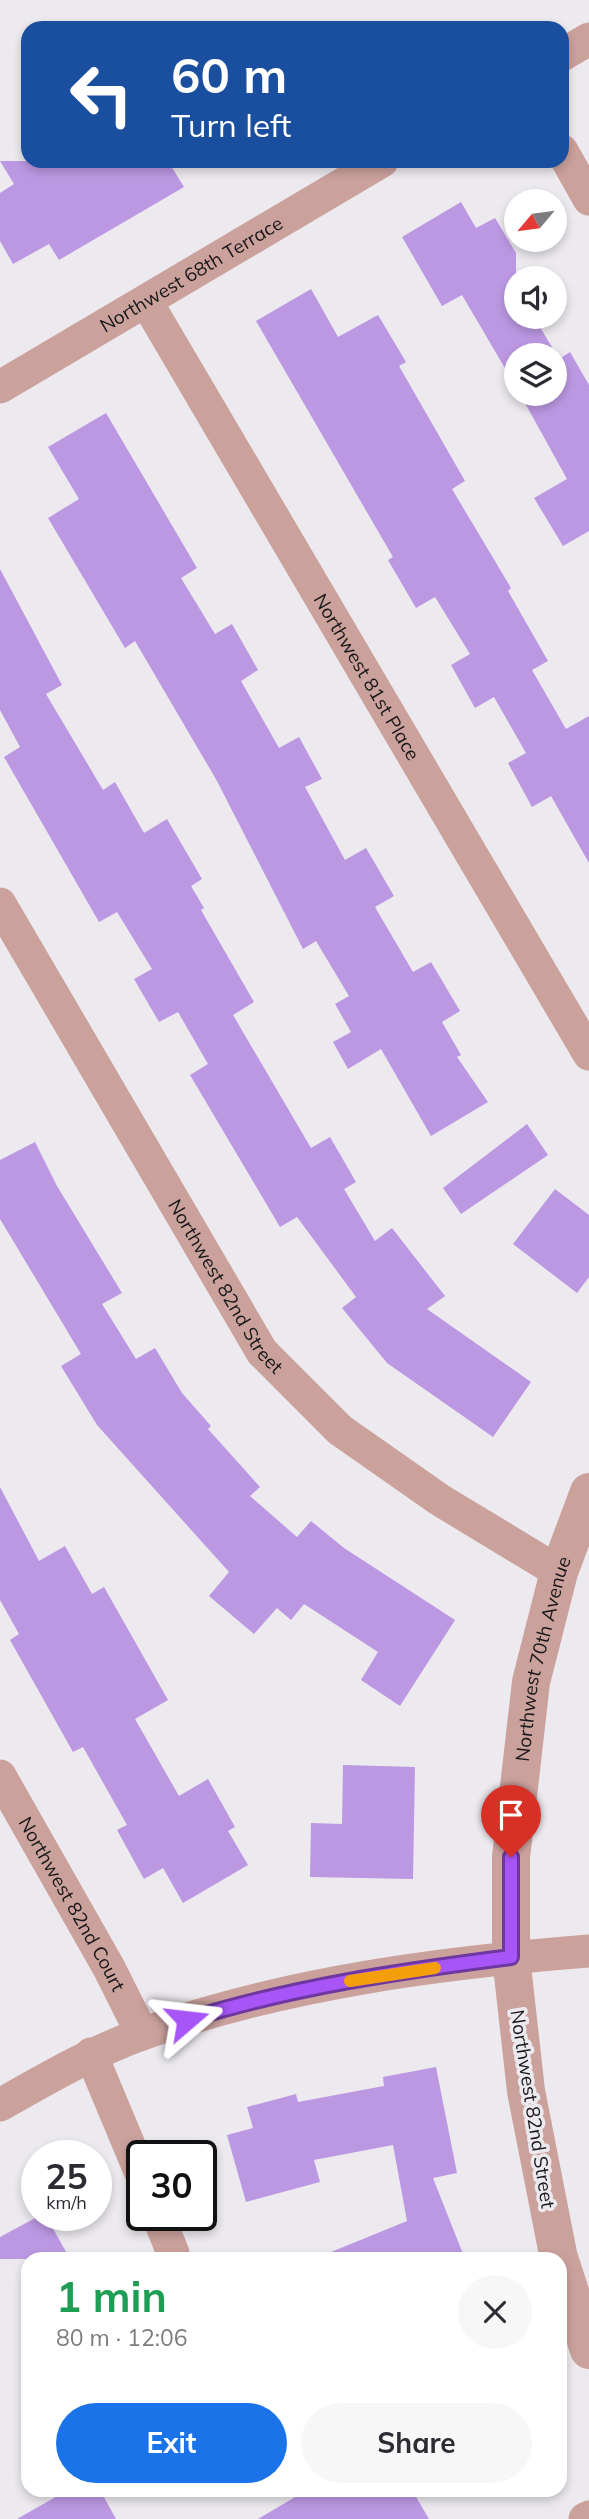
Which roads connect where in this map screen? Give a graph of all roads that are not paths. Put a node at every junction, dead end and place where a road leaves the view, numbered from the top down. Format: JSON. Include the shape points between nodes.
{"nodes":[{"id":1,"x":589,"y":39,"type":"edge"},
{"id":2,"x":569,"y":51,"type":"edge"},
{"id":3,"x":569,"y":163,"type":"edge"},
{"id":4,"x":370,"y":168,"type":"edge"},
{"id":5,"x":589,"y":199,"type":"edge"},
{"id":6,"x":146,"y":301,"type":"junction"},
{"id":7,"x":0,"y":387,"type":"edge"},
{"id":8,"x":0,"y":904,"type":"edge"},
{"id":9,"x":589,"y":1054,"type":"edge"},
{"id":10,"x":589,"y":1492,"type":"edge"},
{"id":11,"x":559,"y":1572,"type":"junction"},
{"id":12,"x":0,"y":1776,"type":"edge"},
{"id":13,"x":589,"y":1951,"type":"edge"},
{"id":14,"x":511,"y":1957,"type":"junction"},
{"id":15,"x":142,"y":2034,"type":"junction"},
{"id":16,"x":91,"y":2054,"type":"junction"},
{"id":17,"x":0,"y":2105,"type":"edge"},
{"id":18,"x":127,"y":2140,"type":"edge"},
{"id":19,"x":164,"y":2231,"type":"edge"},
{"id":20,"x":173,"y":2252,"type":"edge"},
{"id":21,"x":558,"y":2252,"type":"edge"},
{"id":22,"x":567,"y":2282,"type":"edge"},
{"id":23,"x":589,"y":2350,"type":"edge"}],
"edges":[{"from":1,"to":2,"type":"street"},
{"from":3,"to":5,"type":"street"},
{"from":4,"to":6,"type":"street","name":"Northwest 68th Terrace"},
{"from":6,"to":7,"type":"street","name":"Northwest 68th Terrace"},
{"from":6,"to":9,"type":"street","name":"Northwest 81st Place"},
{"from":8,"to":11,"type":"street","name":"Northwest 82nd Street","via":[[262,1352],[340,1430],[440,1500]]},
{"from":10,"to":11,"type":"street","name":"Northwest 70th Avenue"},
{"from":11,"to":14,"type":"street","name":"Northwest 70th Avenue","via":[[531,1682],[511,1857]]},
{"from":12,"to":15,"type":"street","name":"Northwest 82nd Court"},
{"from":13,"to":14,"type":"street"},
{"from":14,"to":15,"type":"street","via":[[254,1999]]},
{"from":14,"to":21,"type":"street","name":"Northwest 82nd Street","via":[[526,2091]]},
{"from":15,"to":16,"type":"street"},
{"from":16,"to":17,"type":"street"},
{"from":16,"to":18,"type":"street"},
{"from":19,"to":20,"type":"street"},
{"from":22,"to":23,"type":"street","name":"Northwest 82nd Street"}]}
